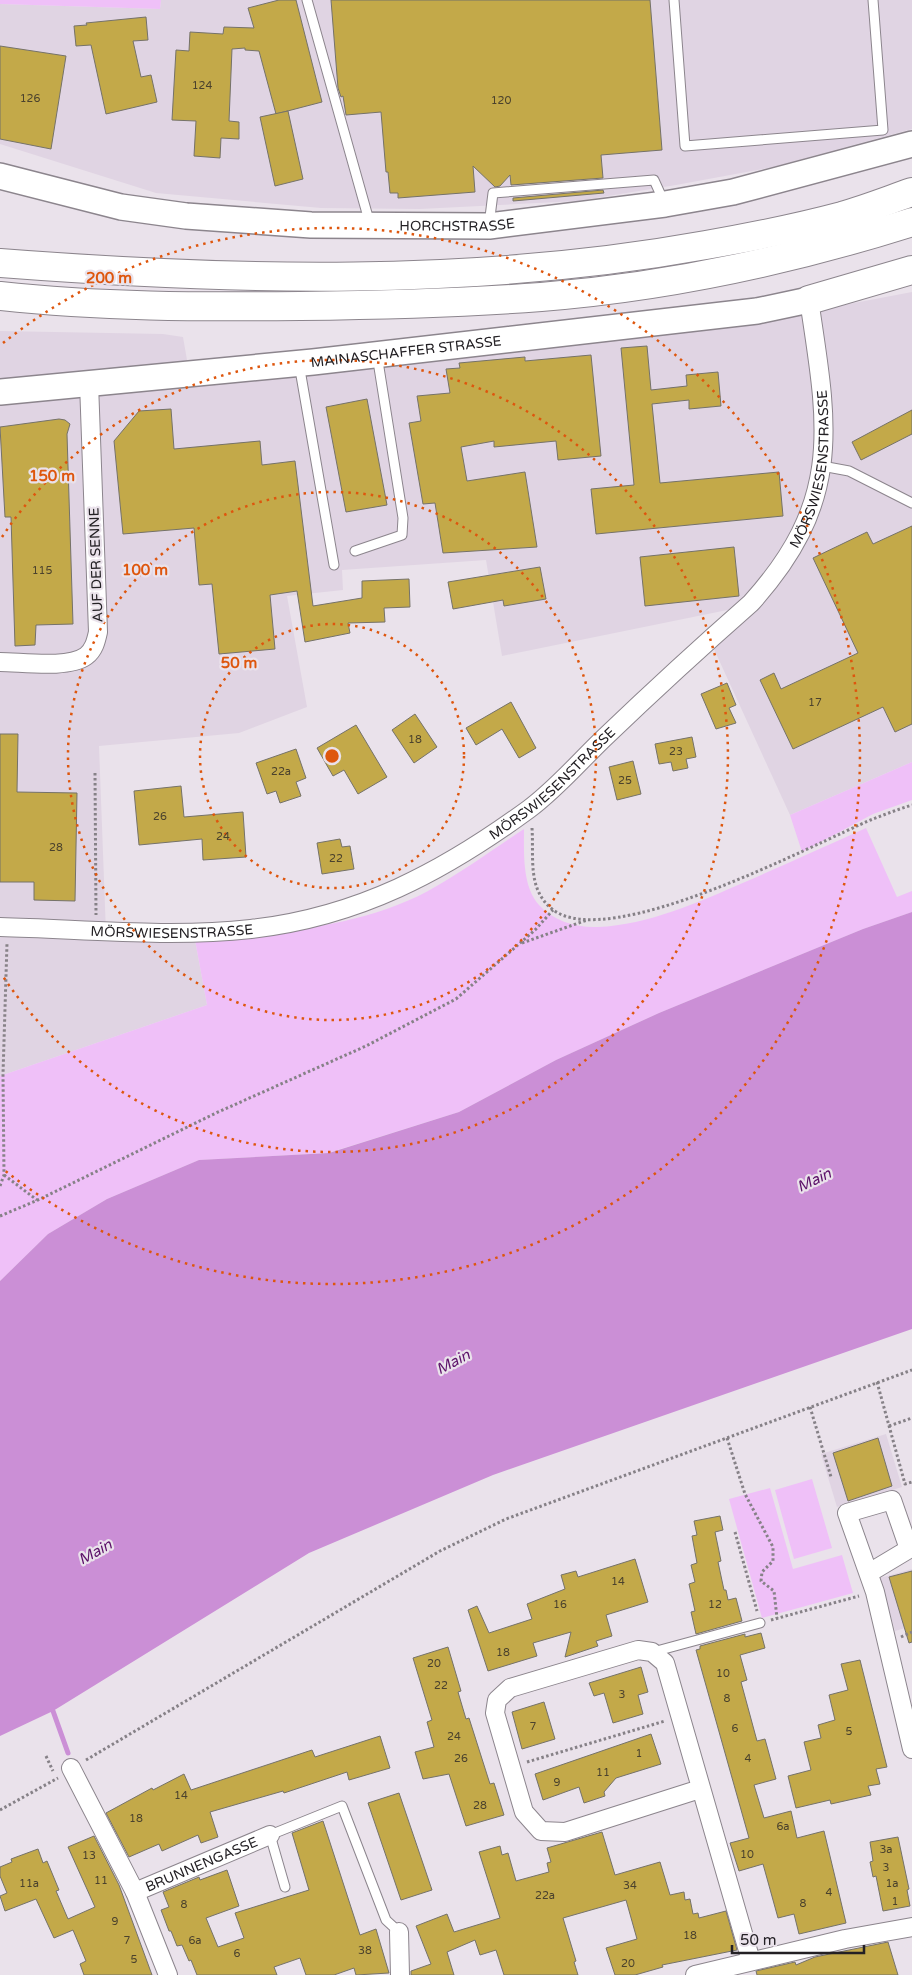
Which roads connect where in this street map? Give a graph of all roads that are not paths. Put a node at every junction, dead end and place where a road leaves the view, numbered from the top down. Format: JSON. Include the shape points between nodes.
{"nodes":[{"id":1,"x":307,"y":0,"type":"edge"},
{"id":2,"x":674,"y":0,"type":"edge"},
{"id":3,"x":872,"y":0,"type":"edge"},
{"id":4,"x":912,"y":144,"type":"edge"},
{"id":5,"x":0,"y":176,"type":"edge"},
{"id":6,"x":912,"y":192,"type":"edge"},
{"id":7,"x":912,"y":222,"type":"edge"},
{"id":8,"x":371,"y":226,"type":"junction"},
{"id":9,"x":0,"y":263,"type":"edge"},
{"id":10,"x":912,"y":270,"type":"edge"},
{"id":11,"x":0,"y":296,"type":"edge"},
{"id":12,"x":809,"y":300,"type":"junction"},
{"id":13,"x":377,"y":355,"type":"junction"},
{"id":14,"x":298,"y":364,"type":"junction"},
{"id":15,"x":90,"y":383,"type":"junction"},
{"id":16,"x":0,"y":392,"type":"edge"},
{"id":17,"x":822,"y":466,"type":"junction"},
{"id":18,"x":912,"y":503,"type":"edge"},
{"id":19,"x":355,"y":551,"type":"dead end"},
{"id":20,"x":334,"y":565,"type":"dead end"},
{"id":21,"x":0,"y":662,"type":"edge"},
{"id":22,"x":4,"y":927,"type":"edge"},
{"id":23,"x":869,"y":1573,"type":"dead end"},
{"id":24,"x":760,"y":1623,"type":"road end"},
{"id":25,"x":652,"y":1652,"type":"junction"},
{"id":26,"x":912,"y":1749,"type":"edge"},
{"id":27,"x":72,"y":1768,"type":"road end"},
{"id":28,"x":700,"y":1789,"type":"junction"},
{"id":29,"x":270,"y":1835,"type":"junction"},
{"id":30,"x":285,"y":1887,"type":"dead end"},
{"id":31,"x":135,"y":1892,"type":"junction"},
{"id":32,"x":905,"y":1928,"type":"edge"},
{"id":33,"x":399,"y":1932,"type":"joint"},
{"id":34,"x":751,"y":1961,"type":"junction"},
{"id":35,"x":168,"y":1975,"type":"edge"},
{"id":36,"x":400,"y":1975,"type":"edge"},
{"id":37,"x":695,"y":1975,"type":"edge"}],
"edges":[{"from":1,"to":8,"type":"lane"},
{"from":2,"to":3,"type":"lane","via":[[685,146],[883,130]]},
{"from":4,"to":8,"type":"street","name":"HORCHSTRASSE","via":[[733,192],[665,204],[489,226]]},
{"from":5,"to":8,"type":"street","name":"HORCHSTRASSE","via":[[121,207],[186,216]]},
{"from":6,"to":9,"type":"main road","via":[[842,216],[759,235],[646,256],[539,268],[401,277],[212,275]]},
{"from":7,"to":11,"type":"main road","via":[[764,263],[674,280],[542,297],[400,305],[230,307],[41,301]]},
{"from":10,"to":12,"type":"main road"},
{"from":12,"to":13,"type":"street","name":"MAINASCHAFFER STRASSE","via":[[757,310]]},
{"from":12,"to":17,"type":"street","name":"MÖRSWIESENSTRASSE","via":[[825,415]]},
{"from":13,"to":14,"type":"street","name":"MAINASCHAFFER STRASSE"},
{"from":13,"to":19,"type":"lane","via":[[403,518],[402,535]]},
{"from":14,"to":15,"type":"street","name":"MAINASCHAFFER STRASSE"},
{"from":14,"to":20,"type":"lane"},
{"from":15,"to":16,"type":"street","name":"MAINASCHAFFER STRASSE"},
{"from":15,"to":21,"type":"street","name":"AUF DER SENNE","via":[[98,632],[94,647],[86,656],[73,662]]},
{"from":17,"to":18,"type":"lane","via":[[848,471]]},
{"from":17,"to":22,"type":"street","name":"MÖRSWIESENSTRASSE","via":[[809,515],[791,552],[751,603],[530,808],[445,864],[388,894],[346,909],[251,929],[199,932]]},
{"from":23,"to":26,"type":"street"},
{"from":24,"to":25,"type":"lane"},
{"from":25,"to":28,"type":"street","via":[[665,1664]]},
{"from":25,"to":28,"type":"street","via":[[638,1650],[510,1688],[497,1700],[494,1713],[524,1812],[541,1831],[565,1832]]},
{"from":27,"to":31,"type":"street","name":"BRUNNENGASSE"},
{"from":28,"to":34,"type":"street"},
{"from":29,"to":30,"type":"lane"},
{"from":29,"to":31,"type":"street","name":"BRUNNENGASSE"},
{"from":29,"to":33,"type":"lane","via":[[342,1806],[386,1920]]},
{"from":31,"to":35,"type":"street","name":"BRUNNENGASSE"},
{"from":32,"to":34,"type":"street"},
{"from":33,"to":36,"type":"street"},
{"from":34,"to":37,"type":"street"}]}
